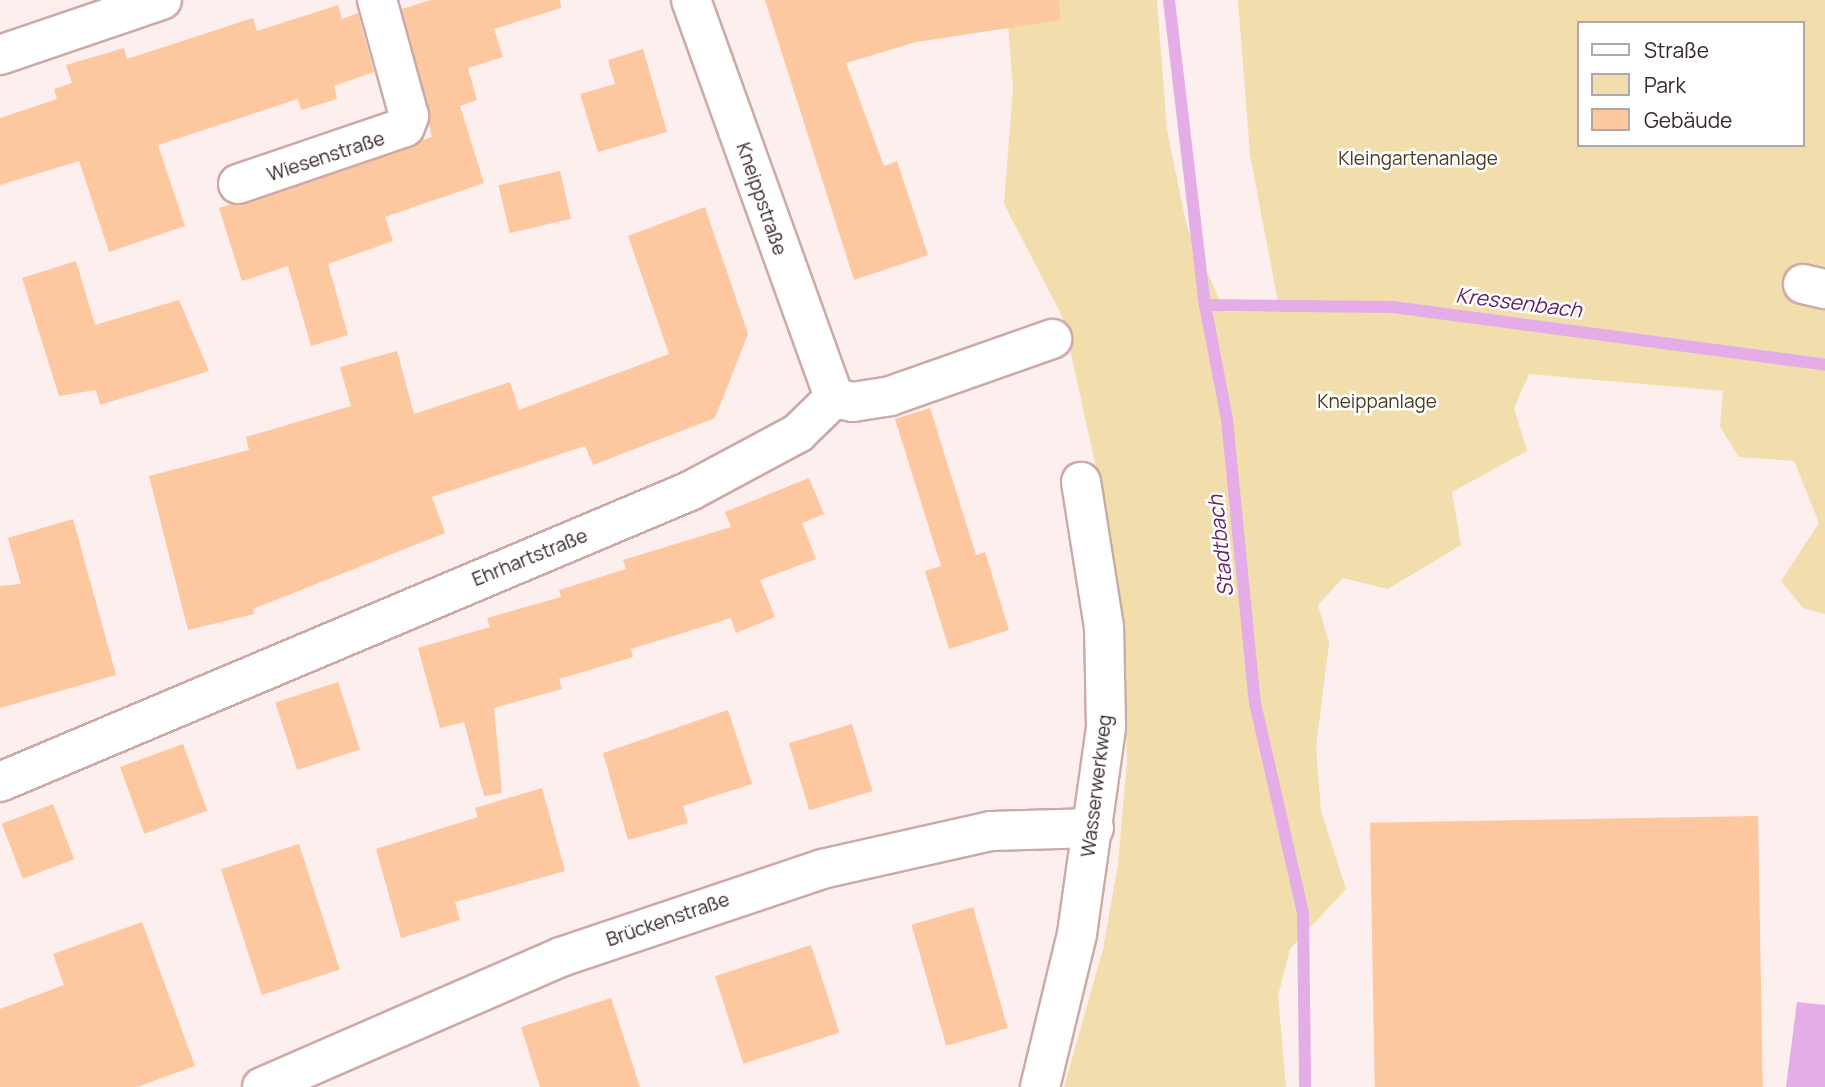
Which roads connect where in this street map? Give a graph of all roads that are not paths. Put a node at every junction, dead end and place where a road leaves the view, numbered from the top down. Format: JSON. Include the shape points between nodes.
{"nodes":[{"id":1,"x":162,"y":0,"type":"edge"},
{"id":2,"x":377,"y":0,"type":"edge"},
{"id":3,"x":691,"y":0,"type":"edge"},
{"id":4,"x":0,"y":55,"type":"edge"},
{"id":5,"x":238,"y":184,"type":"dead end"},
{"id":6,"x":1052,"y":340,"type":"dead end"},
{"id":7,"x":834,"y":398,"type":"junction"},
{"id":8,"x":1081,"y":482,"type":"dead end"},
{"id":9,"x":0,"y":782,"type":"edge"},
{"id":10,"x":1094,"y":828,"type":"junction"},
{"id":11,"x":262,"y":1087,"type":"edge"},
{"id":12,"x":1040,"y":1087,"type":"edge"}],
"edges":[{"from":1,"to":4,"type":"street"},
{"from":2,"to":5,"type":"street","name":"Wiesenstraße","via":[[409,116],[405,127]]},
{"from":3,"to":7,"type":"street","name":"Kneippstraße"},
{"from":6,"to":7,"type":"street","via":[[890,396],[853,402]]},
{"from":7,"to":9,"type":"street","name":"Ehrhartstraße","via":[[798,433],[690,491]]},
{"from":8,"to":10,"type":"street","name":"Wasserwerkweg","via":[[1096,548],[1108,683]]},
{"from":10,"to":11,"type":"street","name":"Brückenstraße","via":[[991,831],[822,869],[561,957]]},
{"from":10,"to":12,"type":"street","name":"Wasserwerkweg","via":[[1077,934]]}]}
